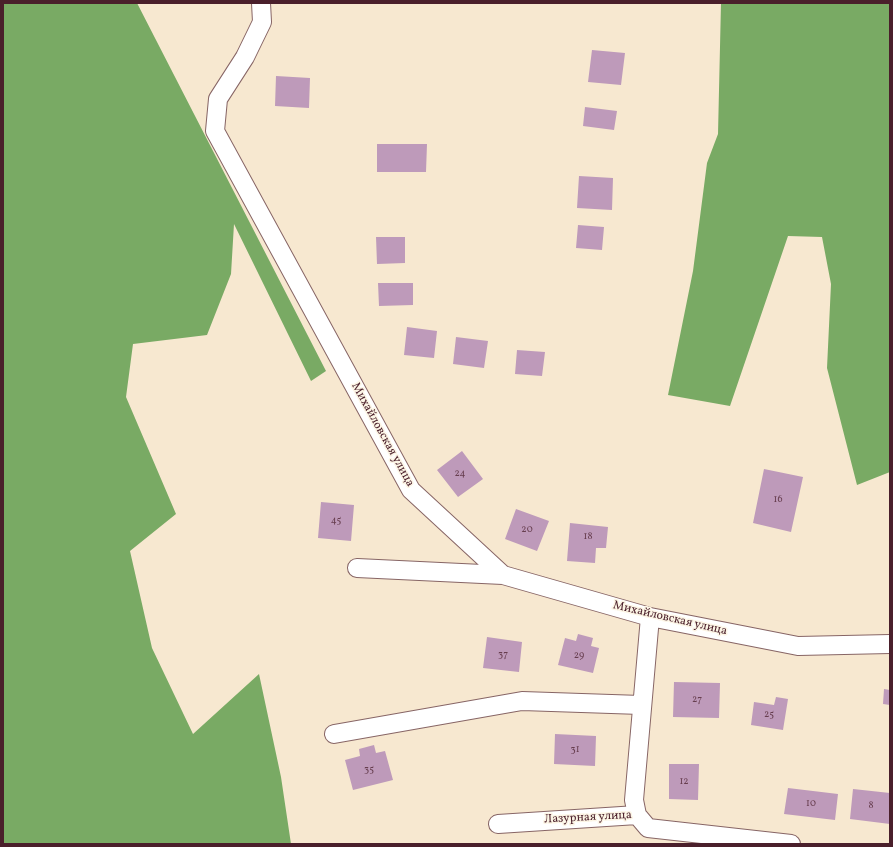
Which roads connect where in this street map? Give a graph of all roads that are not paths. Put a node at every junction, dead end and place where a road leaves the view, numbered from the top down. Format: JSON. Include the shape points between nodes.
{"nodes":[{"id":1,"x":261,"y":3,"type":"edge"},
{"id":2,"x":357,"y":568,"type":"dead end"},
{"id":3,"x":503,"y":575,"type":"junction"},
{"id":4,"x":650,"y":617,"type":"junction"},
{"id":5,"x":890,"y":644,"type":"edge"},
{"id":6,"x":641,"y":705,"type":"junction"},
{"id":7,"x":334,"y":734,"type":"dead end"},
{"id":8,"x":637,"y":815,"type":"junction"},
{"id":9,"x":498,"y":824,"type":"dead end"},
{"id":10,"x":791,"y":844,"type":"edge"}],
"edges":[{"from":1,"to":3,"type":"street","name":"Михайловская улица","via":[[262,22],[245,57],[218,99],[215,131],[411,490]]},
{"from":2,"to":3,"type":"street"},
{"from":3,"to":4,"type":"street","name":"Михайловская улица"},
{"from":4,"to":5,"type":"street","name":"Михайловская улица","via":[[798,646]]},
{"from":4,"to":6,"type":"street"},
{"from":6,"to":7,"type":"street","via":[[522,702]]},
{"from":6,"to":8,"type":"street","via":[[634,800]]},
{"from":8,"to":9,"type":"street","name":"Лазурная улица"},
{"from":8,"to":10,"type":"street","name":"Лазурная улица","via":[[648,828]]}]}
